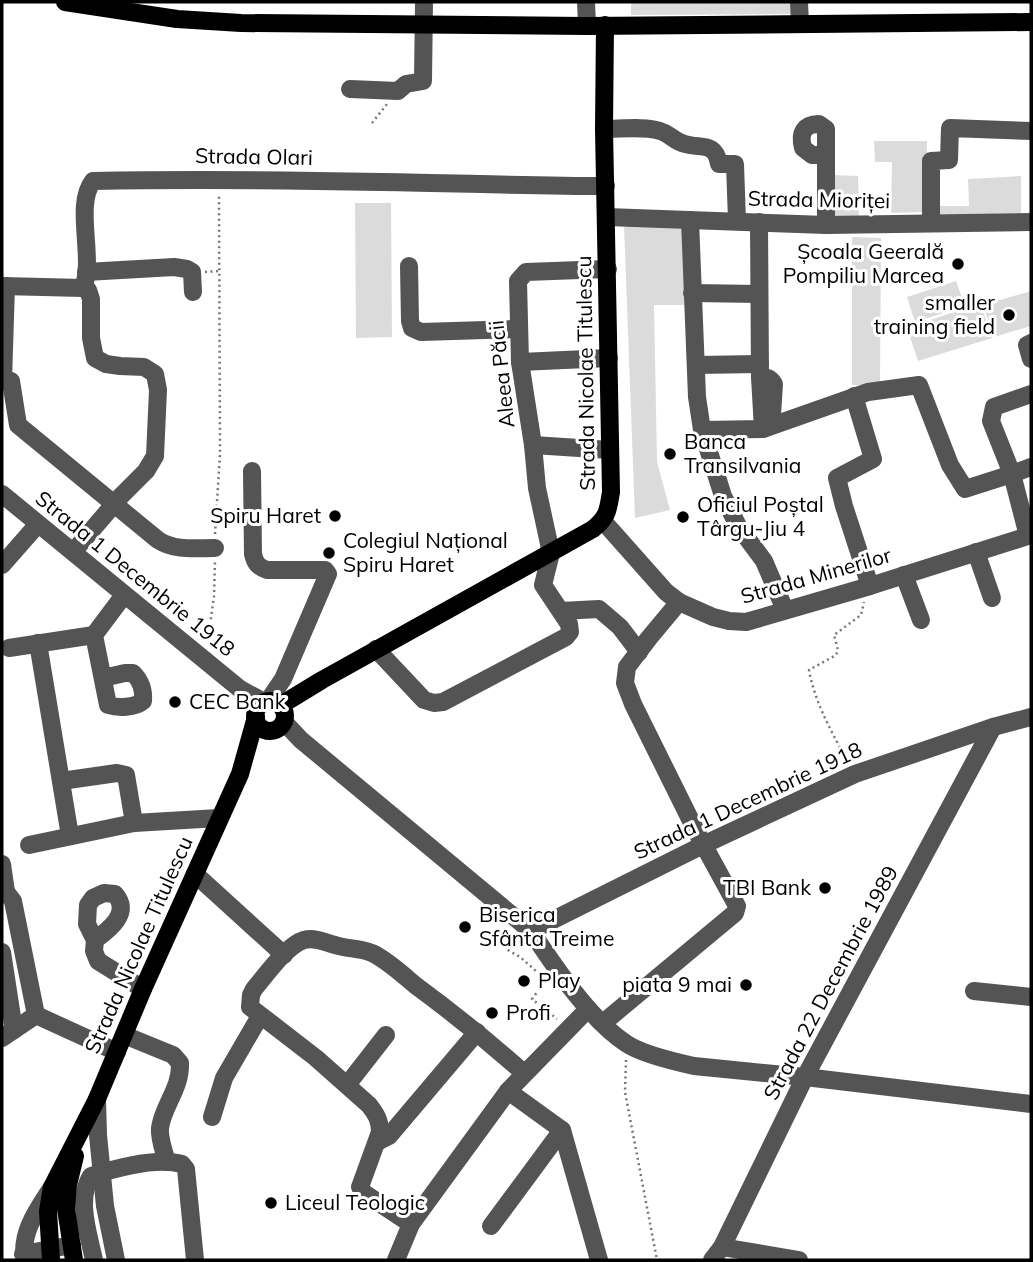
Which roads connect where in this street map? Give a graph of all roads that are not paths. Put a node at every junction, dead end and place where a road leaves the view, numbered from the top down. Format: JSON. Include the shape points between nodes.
{"nodes":[{"id":1,"x":65,"y":2,"type":"edge"},
{"id":2,"x":424,"y":2,"type":"edge"},
{"id":3,"x":586,"y":2,"type":"edge"},
{"id":4,"x":799,"y":2,"type":"edge"},
{"id":5,"x":1031,"y":22,"type":"edge"},
{"id":6,"x":800,"y":23,"type":"junction"},
{"id":7,"x":423,"y":24,"type":"junction"},
{"id":8,"x":596,"y":25,"type":"junction"},
{"id":9,"x":351,"y":89,"type":"dead end"},
{"id":10,"x":604,"y":129,"type":"junction"},
{"id":11,"x":1031,"y":131,"type":"edge"},
{"id":12,"x":826,"y":156,"type":"dead end"},
{"id":13,"x":606,"y":186,"type":"junction"},
{"id":14,"x":607,"y":217,"type":"junction"},
{"id":15,"x":690,"y":220,"type":"junction"},
{"id":16,"x":737,"y":221,"type":"junction"},
{"id":17,"x":759,"y":222,"type":"junction"},
{"id":18,"x":1031,"y":222,"type":"edge"},
{"id":19,"x":931,"y":223,"type":"junction"},
{"id":20,"x":825,"y":225,"type":"junction"},
{"id":21,"x":409,"y":266,"type":"dead end"},
{"id":22,"x":608,"y":269,"type":"junction"},
{"id":23,"x":84,"y":280,"type":"junction"},
{"id":24,"x":4,"y":286,"type":"edge"},
{"id":25,"x":193,"y":292,"type":"dead end"},
{"id":26,"x":692,"y":293,"type":"junction"},
{"id":27,"x":760,"y":295,"type":"junction"},
{"id":28,"x":519,"y":329,"type":"junction"},
{"id":29,"x":1031,"y":344,"type":"edge"},
{"id":30,"x":609,"y":358,"type":"junction"},
{"id":31,"x":1031,"y":359,"type":"edge"},
{"id":32,"x":520,"y":362,"type":"junction"},
{"id":33,"x":695,"y":365,"type":"junction"},
{"id":34,"x":760,"y":370,"type":"junction"},
{"id":35,"x":2,"y":381,"type":"edge"},
{"id":36,"x":1031,"y":394,"type":"edge"},
{"id":37,"x":855,"y":396,"type":"junction"},
{"id":38,"x":767,"y":427,"type":"junction"},
{"id":39,"x":702,"y":430,"type":"junction"},
{"id":40,"x":533,"y":445,"type":"junction"},
{"id":41,"x":610,"y":450,"type":"junction"},
{"id":42,"x":1031,"y":467,"type":"edge"},
{"id":43,"x":252,"y":471,"type":"dead end"},
{"id":44,"x":1012,"y":474,"type":"junction"},
{"id":45,"x":2,"y":494,"type":"edge"},
{"id":46,"x":114,"y":504,"type":"junction"},
{"id":47,"x":603,"y":521,"type":"junction"},
{"id":48,"x":38,"y":524,"type":"junction"},
{"id":49,"x":1030,"y":536,"type":"edge"},
{"id":50,"x":215,"y":548,"type":"road end"},
{"id":51,"x":73,"y":552,"type":"junction"},
{"id":52,"x":976,"y":552,"type":"junction"},
{"id":53,"x":551,"y":553,"type":"junction"},
{"id":54,"x":2,"y":565,"type":"edge"},
{"id":55,"x":904,"y":575,"type":"junction"},
{"id":56,"x":870,"y":586,"type":"junction"},
{"id":57,"x":124,"y":596,"type":"junction"},
{"id":58,"x":992,"y":598,"type":"dead end"},
{"id":59,"x":679,"y":602,"type":"junction"},
{"id":60,"x":785,"y":610,"type":"junction"},
{"id":61,"x":561,"y":611,"type":"junction"},
{"id":62,"x":921,"y":620,"type":"dead end"},
{"id":63,"x":94,"y":635,"type":"junction"},
{"id":64,"x":38,"y":643,"type":"junction"},
{"id":65,"x":9,"y":648,"type":"dead end"},
{"id":66,"x":376,"y":649,"type":"junction"},
{"id":67,"x":639,"y":652,"type":"junction"},
{"id":68,"x":103,"y":678,"type":"dead end"},
{"id":69,"x":272,"y":714,"type":"junction"},
{"id":70,"x":1031,"y":716,"type":"edge"},
{"id":71,"x":993,"y":727,"type":"junction"},
{"id":72,"x":61,"y":781,"type":"junction"},
{"id":73,"x":219,"y":818,"type":"junction"},
{"id":74,"x":134,"y":823,"type":"junction"},
{"id":75,"x":70,"y":836,"type":"junction"},
{"id":76,"x":29,"y":845,"type":"dead end"},
{"id":77,"x":703,"y":845,"type":"junction"},
{"id":78,"x":2,"y":864,"type":"edge"},
{"id":79,"x":195,"y":874,"type":"junction"},
{"id":80,"x":4,"y":891,"type":"edge"},
{"id":81,"x":531,"y":931,"type":"junction"},
{"id":82,"x":95,"y":940,"type":"dead end"},
{"id":83,"x":2,"y":952,"type":"edge"},
{"id":84,"x":284,"y":956,"type":"junction"},
{"id":85,"x":143,"y":989,"type":"junction"},
{"id":86,"x":974,"y":991,"type":"dead end"},
{"id":87,"x":1031,"y":997,"type":"edge"},
{"id":88,"x":588,"y":1009,"type":"junction"},
{"id":89,"x":36,"y":1015,"type":"junction"},
{"id":90,"x":260,"y":1016,"type":"junction"},
{"id":91,"x":603,"y":1023,"type":"junction"},
{"id":92,"x":477,"y":1032,"type":"junction"},
{"id":93,"x":8,"y":1034,"type":"edge"},
{"id":94,"x":386,"y":1035,"type":"dead end"},
{"id":95,"x":121,"y":1043,"type":"junction"},
{"id":96,"x":524,"y":1073,"type":"junction"},
{"id":97,"x":805,"y":1077,"type":"junction"},
{"id":98,"x":347,"y":1085,"type":"junction"},
{"id":99,"x":509,"y":1091,"type":"junction"},
{"id":100,"x":97,"y":1100,"type":"junction"},
{"id":101,"x":1031,"y":1104,"type":"edge"},
{"id":102,"x":212,"y":1117,"type":"dead end"},
{"id":103,"x":562,"y":1130,"type":"junction"},
{"id":104,"x":79,"y":1135,"type":"junction"},
{"id":105,"x":377,"y":1142,"type":"junction"},
{"id":106,"x":167,"y":1162,"type":"junction"},
{"id":107,"x":103,"y":1172,"type":"junction"},
{"id":108,"x":52,"y":1186,"type":"junction"},
{"id":109,"x":411,"y":1224,"type":"junction"},
{"id":110,"x":491,"y":1226,"type":"dead end"},
{"id":111,"x":73,"y":1252,"type":"edge"},
{"id":112,"x":717,"y":1254,"type":"edge"},
{"id":113,"x":50,"y":1255,"type":"edge"},
{"id":114,"x":24,"y":1257,"type":"edge"},
{"id":115,"x":94,"y":1260,"type":"edge"},
{"id":116,"x":116,"y":1260,"type":"edge"},
{"id":117,"x":195,"y":1260,"type":"edge"},
{"id":118,"x":396,"y":1260,"type":"edge"},
{"id":119,"x":598,"y":1260,"type":"edge"},
{"id":120,"x":799,"y":1260,"type":"edge"}],
"edges":[{"from":1,"to":7,"type":"main road","via":[[166,18],[241,23]]},
{"from":2,"to":7,"type":"street"},
{"from":3,"to":8,"type":"street"},
{"from":4,"to":6,"type":"street"},
{"from":5,"to":6,"type":"main road"},
{"from":6,"to":8,"type":"main road"},
{"from":7,"to":8,"type":"main road"},
{"from":7,"to":9,"type":"street","via":[[423,81],[398,91]]},
{"from":8,"to":10,"type":"main road","name":"Strada Nicolae Titulescu"},
{"from":10,"to":13,"type":"main road","name":"Strada Nicolae Titulescu"},
{"from":10,"to":16,"type":"street","via":[[662,132],[688,145],[711,148],[719,163],[735,164]]},
{"from":11,"to":19,"type":"street","via":[[950,128],[949,160],[931,161]]},
{"from":12,"to":20,"type":"street"},
{"from":13,"to":14,"type":"main road","name":"Strada Nicolae Titulescu"},
{"from":13,"to":23,"type":"street","name":"Strada Olari","via":[[93,181],[87,188]]},
{"from":14,"to":15,"type":"street","name":"Strada Mioriței"},
{"from":14,"to":22,"type":"main road","name":"Strada Nicolae Titulescu"},
{"from":15,"to":16,"type":"street","name":"Strada Mioriței"},
{"from":15,"to":26,"type":"street"},
{"from":16,"to":17,"type":"street","name":"Strada Mioriței"},
{"from":17,"to":20,"type":"street","name":"Strada Mioriței"},
{"from":17,"to":27,"type":"street"},
{"from":18,"to":19,"type":"street","name":"Strada Mioriței"},
{"from":19,"to":20,"type":"street","name":"Strada Mioriței"},
{"from":21,"to":28,"type":"street","via":[[412,328],[421,332]]},
{"from":22,"to":28,"type":"street","name":"Aleea Păcii","via":[[526,272],[519,281]]},
{"from":22,"to":30,"type":"main road","name":"Strada Nicolae Titulescu"},
{"from":23,"to":24,"type":"street"},
{"from":23,"to":25,"type":"street","via":[[187,268],[192,272]]},
{"from":23,"to":46,"type":"street","name":"Strada Olari","via":[[91,299],[95,358],[106,364],[144,367],[155,374],[158,390],[155,456]]},
{"from":24,"to":35,"type":"street"},
{"from":26,"to":27,"type":"street"},
{"from":26,"to":33,"type":"street"},
{"from":27,"to":34,"type":"street"},
{"from":28,"to":32,"type":"street","name":"Aleea Păcii"},
{"from":29,"to":31,"type":"street","via":[[1027,345]]},
{"from":30,"to":32,"type":"street"},
{"from":30,"to":41,"type":"main road","name":"Strada Nicolae Titulescu"},
{"from":32,"to":40,"type":"street","name":"Aleea Păcii"},
{"from":33,"to":34,"type":"street"},
{"from":33,"to":39,"type":"street"},
{"from":34,"to":38,"type":"street","via":[[774,384]]},
{"from":35,"to":46,"type":"street","via":[[11,381],[18,425]]},
{"from":36,"to":44,"type":"street","via":[[994,407],[992,414]]},
{"from":37,"to":38,"type":"street"},
{"from":37,"to":44,"type":"street","via":[[919,385],[950,465],[965,489]]},
{"from":37,"to":56,"type":"street","via":[[873,459],[837,478]]},
{"from":38,"to":39,"type":"street"},
{"from":39,"to":60,"type":"street","via":[[723,496],[764,561]]},
{"from":40,"to":41,"type":"street"},
{"from":40,"to":53,"type":"street","name":"Aleea Păcii"},
{"from":41,"to":47,"type":"main road","name":"Strada Nicolae Titulescu","via":[[611,492]]},
{"from":42,"to":44,"type":"street"},
{"from":43,"to":69,"type":"street","via":[[253,554],[260,568],[325,570],[328,574]]},
{"from":44,"to":49,"type":"street"},
{"from":45,"to":48,"type":"street","name":"Strada 1 Decembrie 1918"},
{"from":46,"to":50,"type":"street","via":[[167,546]]},
{"from":46,"to":51,"type":"street"},
{"from":47,"to":53,"type":"main road","name":"Strada Nicolae Titulescu"},
{"from":47,"to":59,"type":"street","name":"Strada Minerilor"},
{"from":48,"to":51,"type":"street","name":"Strada 1 Decembrie 1918"},
{"from":48,"to":54,"type":"street"},
{"from":49,"to":52,"type":"street","name":"Strada Minerilor"},
{"from":51,"to":57,"type":"street","name":"Strada 1 Decembrie 1918"},
{"from":52,"to":55,"type":"street","name":"Strada Minerilor"},
{"from":52,"to":58,"type":"street"},
{"from":53,"to":61,"type":"street","via":[[543,585]]},
{"from":53,"to":66,"type":"main road","name":"Strada Nicolae Titulescu"},
{"from":55,"to":56,"type":"street","name":"Strada Minerilor"},
{"from":55,"to":62,"type":"street"},
{"from":56,"to":60,"type":"street","name":"Strada Minerilor"},
{"from":57,"to":63,"type":"street"},
{"from":57,"to":69,"type":"street","name":"Strada 1 Decembrie 1918"},
{"from":59,"to":60,"type":"street","name":"Strada Minerilor","via":[[729,621],[746,622]]},
{"from":59,"to":67,"type":"street"},
{"from":61,"to":66,"type":"street","via":[[569,624],[566,637],[443,702],[424,700]]},
{"from":61,"to":67,"type":"street","via":[[600,609]]},
{"from":63,"to":64,"type":"street"},
{"from":63,"to":68,"type":"street"},
{"from":64,"to":65,"type":"street"},
{"from":64,"to":72,"type":"street"},
{"from":66,"to":69,"type":"main road","name":"Strada Nicolae Titulescu"},
{"from":67,"to":77,"type":"street","via":[[627,667],[625,682]]},
{"from":69,"to":73,"type":"main road","name":"Strada Nicolae Titulescu"},
{"from":69,"to":81,"type":"street","name":"Strada 1 Decembrie 1918"},
{"from":70,"to":71,"type":"street","name":"Strada 1 Decembrie 1918"},
{"from":71,"to":77,"type":"street","name":"Strada 1 Decembrie 1918","via":[[855,774]]},
{"from":71,"to":97,"type":"street","name":"Strada 22 Decembrie 1989"},
{"from":72,"to":74,"type":"street","via":[[126,775]]},
{"from":72,"to":75,"type":"street"},
{"from":73,"to":74,"type":"street"},
{"from":73,"to":79,"type":"main road","name":"Strada Nicolae Titulescu"},
{"from":74,"to":75,"type":"street"},
{"from":75,"to":76,"type":"street"},
{"from":77,"to":81,"type":"street","name":"Strada 1 Decembrie 1918"},
{"from":77,"to":91,"type":"street","via":[[734,898],[735,913]]},
{"from":78,"to":80,"type":"street"},
{"from":79,"to":84,"type":"street"},
{"from":79,"to":85,"type":"main road","name":"Strada Nicolae Titulescu"},
{"from":80,"to":89,"type":"street","via":[[13,901]]},
{"from":81,"to":88,"type":"street","name":"Strada 1 Decembrie 1918","via":[[551,973]]},
{"from":82,"to":85,"type":"street","via":[[98,961]]},
{"from":83,"to":93,"type":"street"},
{"from":84,"to":90,"type":"street","via":[[251,995],[250,1007]]},
{"from":84,"to":92,"type":"street","via":[[302,940],[314,939],[373,954]]},
{"from":85,"to":95,"type":"main road","name":"Strada Nicolae Titulescu"},
{"from":86,"to":87,"type":"street"},
{"from":88,"to":91,"type":"street","name":"Strada 1 Decembrie 1918"},
{"from":88,"to":96,"type":"street"},
{"from":89,"to":93,"type":"street"},
{"from":89,"to":95,"type":"street"},
{"from":90,"to":98,"type":"street"},
{"from":90,"to":102,"type":"street","via":[[224,1078]]},
{"from":91,"to":97,"type":"street","name":"Strada 1 Decembrie 1918","via":[[627,1045],[679,1063]]},
{"from":92,"to":96,"type":"street"},
{"from":92,"to":105,"type":"street","via":[[389,1136]]},
{"from":94,"to":98,"type":"street"},
{"from":95,"to":100,"type":"main road","name":"Strada Nicolae Titulescu"},
{"from":95,"to":106,"type":"street","via":[[173,1055],[180,1063],[161,1123]]},
{"from":96,"to":99,"type":"street"},
{"from":97,"to":101,"type":"street"},
{"from":97,"to":112,"type":"street","name":"Strada 22 Decembrie 1989"},
{"from":98,"to":105,"type":"street","via":[[376,1114],[380,1123]]},
{"from":99,"to":103,"type":"street"},
{"from":99,"to":109,"type":"street"},
{"from":100,"to":104,"type":"main road","name":"Strada Nicolae Titulescu"},
{"from":100,"to":107,"type":"street"},
{"from":103,"to":110,"type":"street"},
{"from":103,"to":119,"type":"street"},
{"from":104,"to":108,"type":"main road"},
{"from":104,"to":111,"type":"main road","via":[[66,1209]]},
{"from":105,"to":109,"type":"street","via":[[360,1187]]},
{"from":106,"to":107,"type":"street"},
{"from":106,"to":117,"type":"street","via":[[186,1169]]},
{"from":107,"to":115,"type":"street","via":[[91,1176],[84,1196]]},
{"from":107,"to":116,"type":"street"},
{"from":108,"to":113,"type":"main road"},
{"from":108,"to":114,"type":"street","via":[[26,1231]]},
{"from":109,"to":118,"type":"street"},
{"from":111,"to":113,"type":"street"},
{"from":112,"to":120,"type":"street"},
{"from":113,"to":114,"type":"street"}]}
